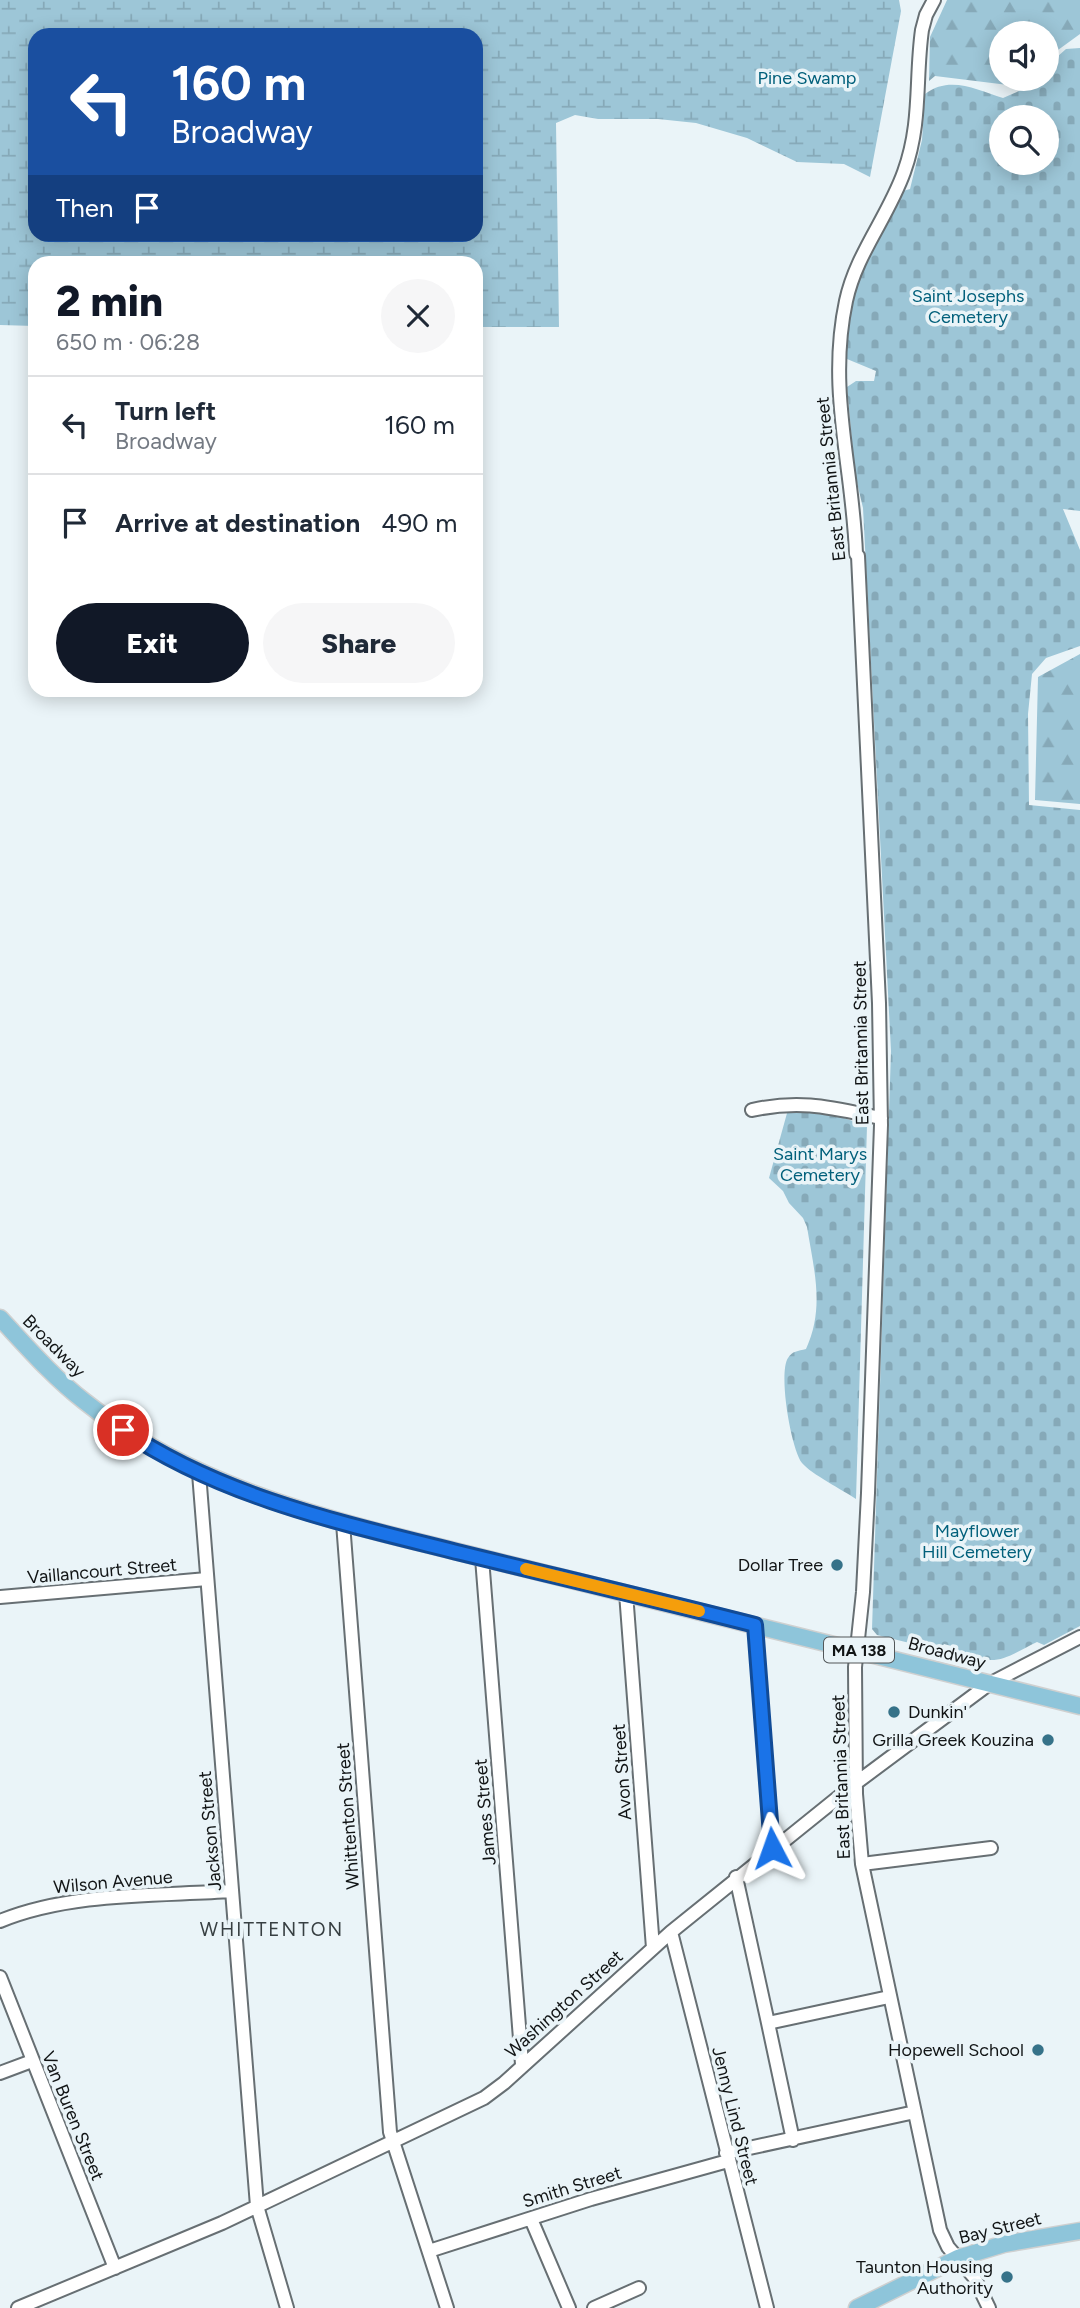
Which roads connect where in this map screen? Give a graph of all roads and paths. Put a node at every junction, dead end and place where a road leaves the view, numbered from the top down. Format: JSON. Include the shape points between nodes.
{"nodes":[{"id":1,"x":934,"y":0,"type":"edge"},
{"id":2,"x":752,"y":1110,"type":"dead end"},
{"id":3,"x":881,"y":1118,"type":"junction"},
{"id":4,"x":0,"y":1318,"type":"edge"},
{"id":5,"x":199,"y":1473,"type":"junction"},
{"id":6,"x":343,"y":1522,"type":"junction"},
{"id":7,"x":482,"y":1558,"type":"junction"},
{"id":8,"x":207,"y":1579,"type":"junction"},
{"id":9,"x":626,"y":1593,"type":"junction"},
{"id":10,"x":0,"y":1597,"type":"edge"},
{"id":11,"x":755,"y":1625,"type":"junction"},
{"id":12,"x":1080,"y":1637,"type":"edge"},
{"id":13,"x":857,"y":1650,"type":"junction"},
{"id":14,"x":989,"y":1684,"type":"junction"},
{"id":15,"x":1080,"y":1706,"type":"edge"},
{"id":16,"x":856,"y":1783,"type":"junction"},
{"id":17,"x":772,"y":1848,"type":"junction"},
{"id":18,"x":991,"y":1848,"type":"dead end"},
{"id":19,"x":862,"y":1864,"type":"junction"},
{"id":20,"x":736,"y":1877,"type":"junction"},
{"id":21,"x":232,"y":1891,"type":"junction"},
{"id":22,"x":0,"y":1921,"type":"edge"},
{"id":23,"x":671,"y":1932,"type":"junction"},
{"id":24,"x":653,"y":1948,"type":"junction"},
{"id":25,"x":0,"y":1977,"type":"edge"},
{"id":26,"x":889,"y":1997,"type":"junction"},
{"id":27,"x":768,"y":2023,"type":"junction"},
{"id":28,"x":32,"y":2061,"type":"junction"},
{"id":29,"x":522,"y":2064,"type":"junction"},
{"id":30,"x":0,"y":2073,"type":"edge"},
{"id":31,"x":915,"y":2112,"type":"junction"},
{"id":32,"x":793,"y":2140,"type":"junction"},
{"id":33,"x":393,"y":2142,"type":"junction"},
{"id":34,"x":727,"y":2157,"type":"junction"},
{"id":35,"x":257,"y":2206,"type":"junction"},
{"id":36,"x":531,"y":2219,"type":"junction"},
{"id":37,"x":1080,"y":2231,"type":"edge"},
{"id":38,"x":429,"y":2252,"type":"junction"},
{"id":39,"x":958,"y":2258,"type":"junction"},
{"id":40,"x":115,"y":2269,"type":"junction"},
{"id":41,"x":639,"y":2288,"type":"dead end"},
{"id":42,"x":18,"y":2308,"type":"edge"},
{"id":43,"x":287,"y":2308,"type":"edge"},
{"id":44,"x":447,"y":2308,"type":"edge"},
{"id":45,"x":569,"y":2308,"type":"edge"},
{"id":46,"x":594,"y":2308,"type":"edge"},
{"id":47,"x":767,"y":2308,"type":"edge"},
{"id":48,"x":857,"y":2308,"type":"edge"},
{"id":49,"x":989,"y":2308,"type":"edge"}],
"edges":[{"from":1,"to":3,"type":"street","name":"East Britannia Street","via":[[922,30],[915,137],[898,189],[855,269],[844,310],[838,376],[858,556]]},
{"from":2,"to":3,"type":"street","via":[[802,1104]]},
{"from":3,"to":13,"type":"street","name":"East Britannia Street","via":[[868,1505]]},
{"from":4,"to":5,"type":"main road","name":"Broadway","number":"MA 138","via":[[84,1402],[142,1443]]},
{"from":5,"to":6,"type":"main road","name":"Broadway","number":"MA 138"},
{"from":5,"to":8,"type":"street","name":"Jackson Street"},
{"from":6,"to":7,"type":"main road","name":"Broadway","number":"MA 138"},
{"from":6,"to":33,"type":"street","name":"Whittenton Street"},
{"from":7,"to":9,"type":"main road","name":"Broadway","number":"MA 138"},
{"from":7,"to":29,"type":"street","name":"James Street"},
{"from":8,"to":10,"type":"street","name":"Vaillancourt Street"},
{"from":8,"to":21,"type":"street","name":"Jackson Street"},
{"from":9,"to":11,"type":"main road","name":"Broadway","number":"MA 138"},
{"from":9,"to":24,"type":"street","name":"Avon Street"},
{"from":11,"to":13,"type":"main road","name":"Broadway","number":"MA 138"},
{"from":11,"to":17,"type":"street"},
{"from":12,"to":14,"type":"street","name":"Washington Street"},
{"from":13,"to":14,"type":"main road","name":"Broadway","number":"MA 138"},
{"from":13,"to":16,"type":"street","name":"East Britannia Street"},
{"from":14,"to":15,"type":"main road","name":"Broadway","number":"MA 138"},
{"from":14,"to":16,"type":"street","name":"Washington Street"},
{"from":16,"to":17,"type":"street","name":"Washington Street"},
{"from":16,"to":19,"type":"street","name":"East Britannia Street"},
{"from":17,"to":20,"type":"street","name":"Washington Street"},
{"from":18,"to":19,"type":"street"},
{"from":19,"to":26,"type":"street","name":"East Britannia Street"},
{"from":20,"to":23,"type":"street","name":"Washington Street"},
{"from":20,"to":27,"type":"street"},
{"from":21,"to":22,"type":"street","name":"Wilson Avenue","via":[[61,1902]]},
{"from":21,"to":35,"type":"street","name":"Jackson Street"},
{"from":23,"to":24,"type":"street","name":"Washington Street"},
{"from":23,"to":34,"type":"street","name":"Jenny Lind Street"},
{"from":24,"to":29,"type":"street","name":"Washington Street"},
{"from":25,"to":28,"type":"street","name":"Van Buren Street"},
{"from":26,"to":27,"type":"street"},
{"from":26,"to":31,"type":"street","name":"East Britannia Street"},
{"from":27,"to":32,"type":"street"},
{"from":28,"to":30,"type":"street"},
{"from":28,"to":40,"type":"street","name":"Van Buren Street"},
{"from":29,"to":33,"type":"street","name":"Washington Street","via":[[485,2098]]},
{"from":31,"to":32,"type":"street","name":"Smith Street"},
{"from":31,"to":39,"type":"street","name":"East Britannia Street","via":[[940,2230]]},
{"from":32,"to":34,"type":"street","name":"Smith Street"},
{"from":33,"to":35,"type":"street","name":"Washington Street"},
{"from":33,"to":38,"type":"street","name":"Whittenton Street"},
{"from":34,"to":36,"type":"street","name":"Smith Street"},
{"from":34,"to":47,"type":"street","name":"Jenny Lind Street"},
{"from":35,"to":40,"type":"street","name":"Washington Street"},
{"from":35,"to":43,"type":"street","name":"Jackson Street"},
{"from":36,"to":38,"type":"street","name":"Smith Street"},
{"from":36,"to":45,"type":"street"},
{"from":37,"to":39,"type":"main road","name":"Bay Street","via":[[1004,2244]]},
{"from":38,"to":44,"type":"street","name":"Whittenton Street"},
{"from":39,"to":48,"type":"main road","name":"Bay Street"},
{"from":39,"to":49,"type":"street","name":"East Britannia Street","via":[[974,2277]]},
{"from":40,"to":42,"type":"street","name":"Washington Street"},
{"from":41,"to":46,"type":"street"}]}
